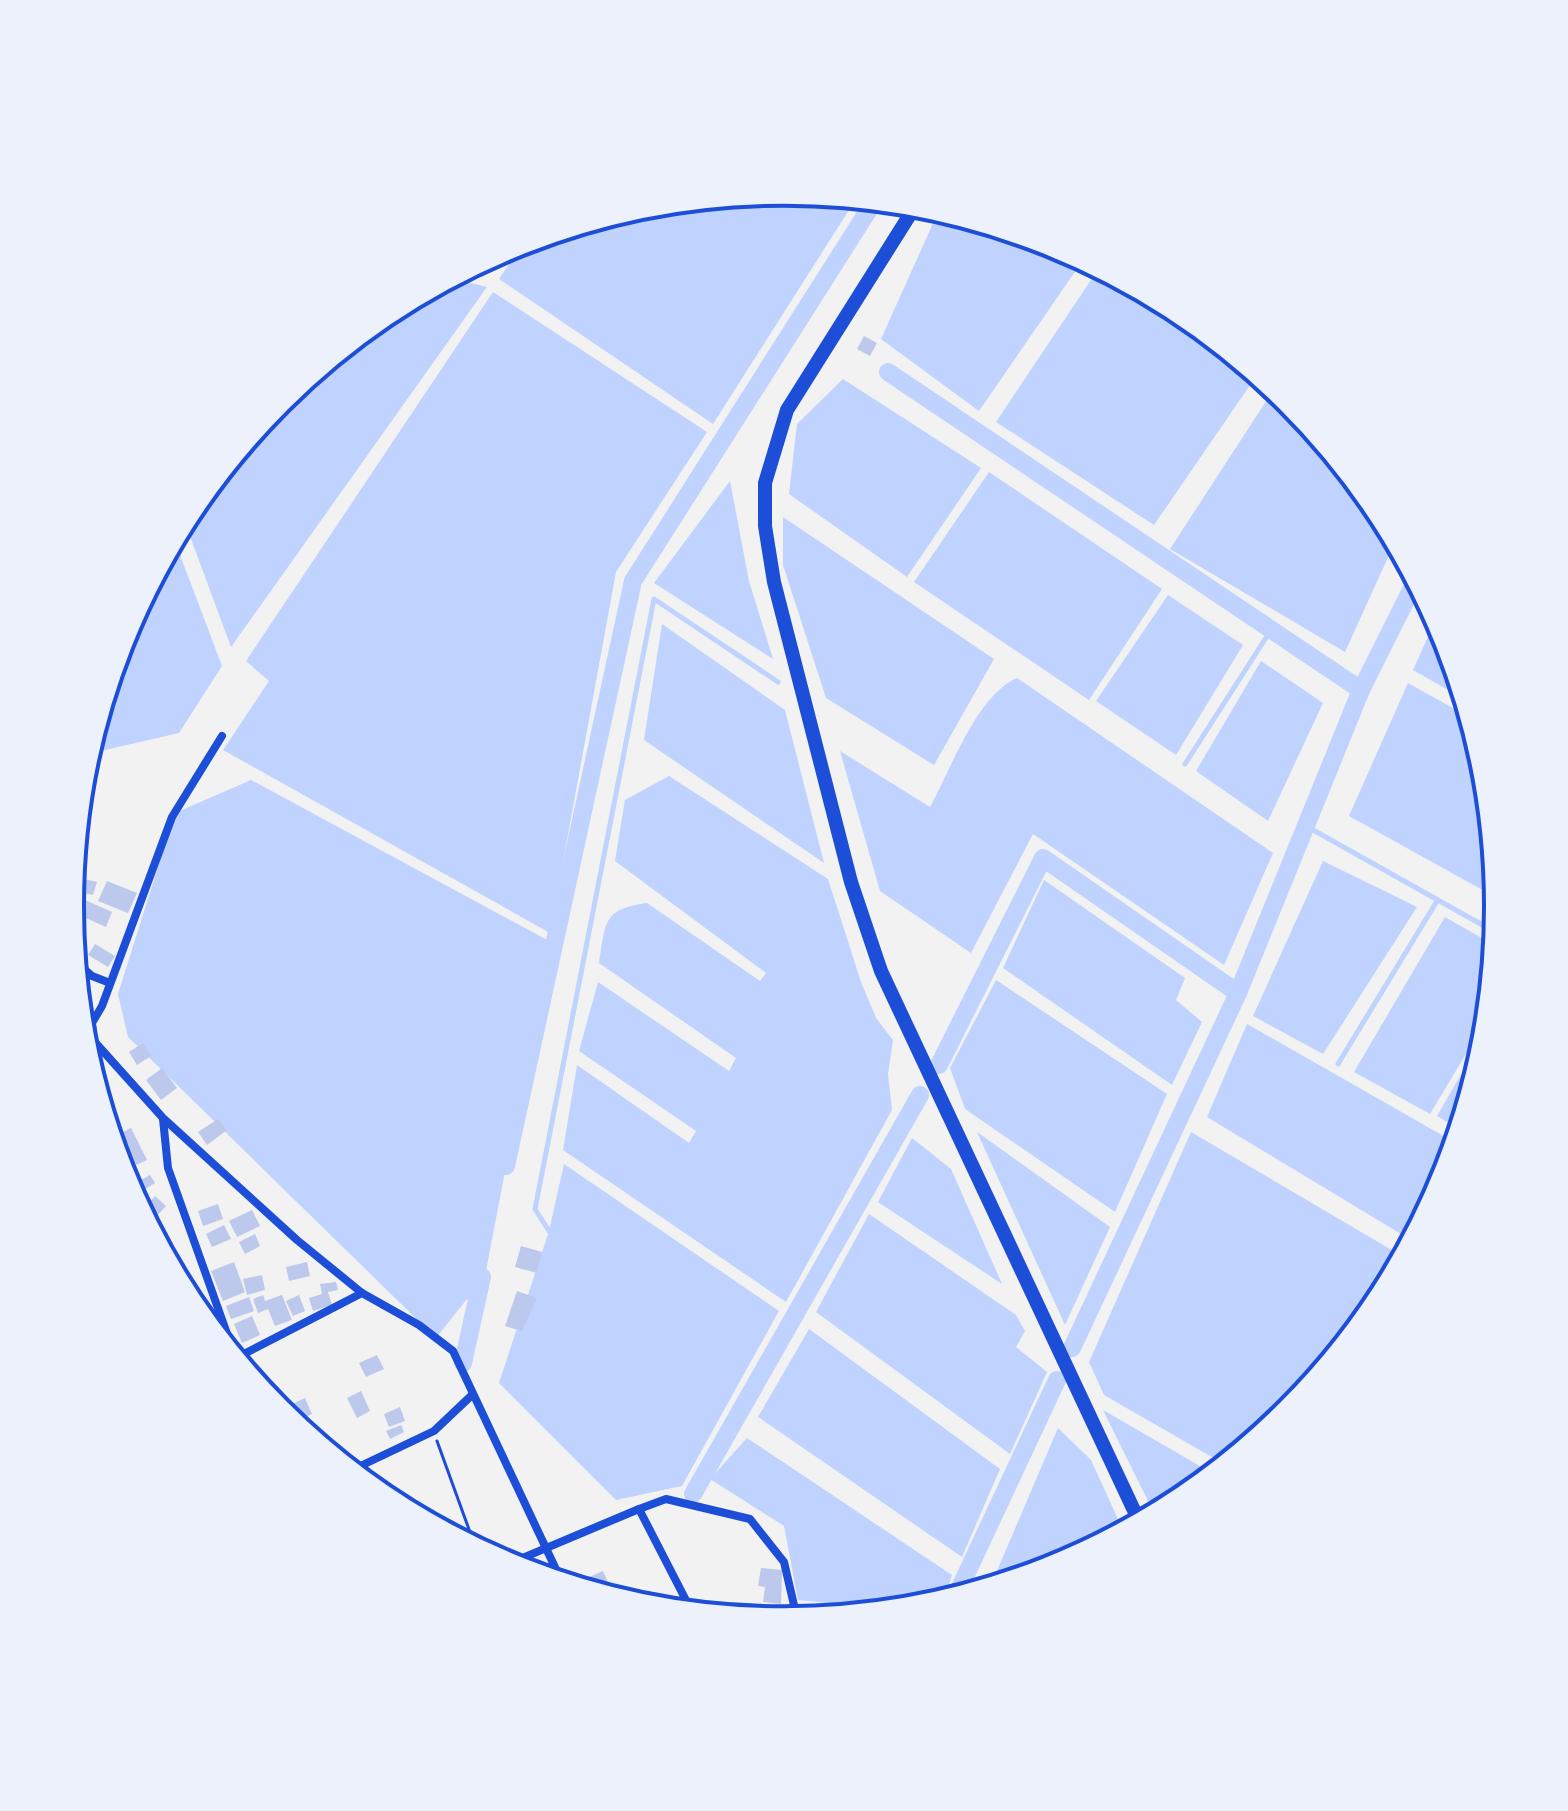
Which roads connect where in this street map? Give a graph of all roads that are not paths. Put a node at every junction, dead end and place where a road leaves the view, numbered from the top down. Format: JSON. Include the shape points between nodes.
{"nodes":[{"id":1,"x":909,"y":217,"type":"edge"},
{"id":2,"x":222,"y":736,"type":"dead end"},
{"id":3,"x":87,"y":972,"type":"edge"},
{"id":4,"x":110,"y":983,"type":"junction"},
{"id":5,"x":94,"y":1020,"type":"edge"},
{"id":6,"x":98,"y":1045,"type":"edge"},
{"id":7,"x":163,"y":1118,"type":"junction"},
{"id":8,"x":362,"y":1293,"type":"junction"},
{"id":9,"x":223,"y":1324,"type":"edge"},
{"id":10,"x":245,"y":1352,"type":"edge"},
{"id":11,"x":472,"y":1395,"type":"junction"},
{"id":12,"x":363,"y":1465,"type":"edge"},
{"id":13,"x":639,"y":1509,"type":"junction"},
{"id":14,"x":1135,"y":1512,"type":"edge"},
{"id":15,"x":547,"y":1546,"type":"junction"},
{"id":16,"x":526,"y":1556,"type":"edge"},
{"id":17,"x":556,"y":1567,"type":"edge"},
{"id":18,"x":685,"y":1599,"type":"edge"},
{"id":19,"x":794,"y":1606,"type":"edge"}],
"edges":[{"from":1,"to":14,"type":"main road","via":[[787,410],[765,483],[769,557],[875,957]]},
{"from":2,"to":4,"type":"street","via":[[172,817]]},
{"from":3,"to":4,"type":"street"},
{"from":4,"to":5,"type":"street"},
{"from":6,"to":7,"type":"street"},
{"from":7,"to":8,"type":"street"},
{"from":7,"to":9,"type":"street","via":[[168,1168]]},
{"from":8,"to":10,"type":"street"},
{"from":8,"to":11,"type":"street","via":[[453,1351]]},
{"from":11,"to":12,"type":"street","via":[[434,1431]]},
{"from":11,"to":15,"type":"street"},
{"from":13,"to":15,"type":"street"},
{"from":13,"to":18,"type":"street"},
{"from":13,"to":19,"type":"street","via":[[666,1499],[750,1519],[784,1562]]},
{"from":15,"to":16,"type":"street"},
{"from":15,"to":17,"type":"street"}]}
